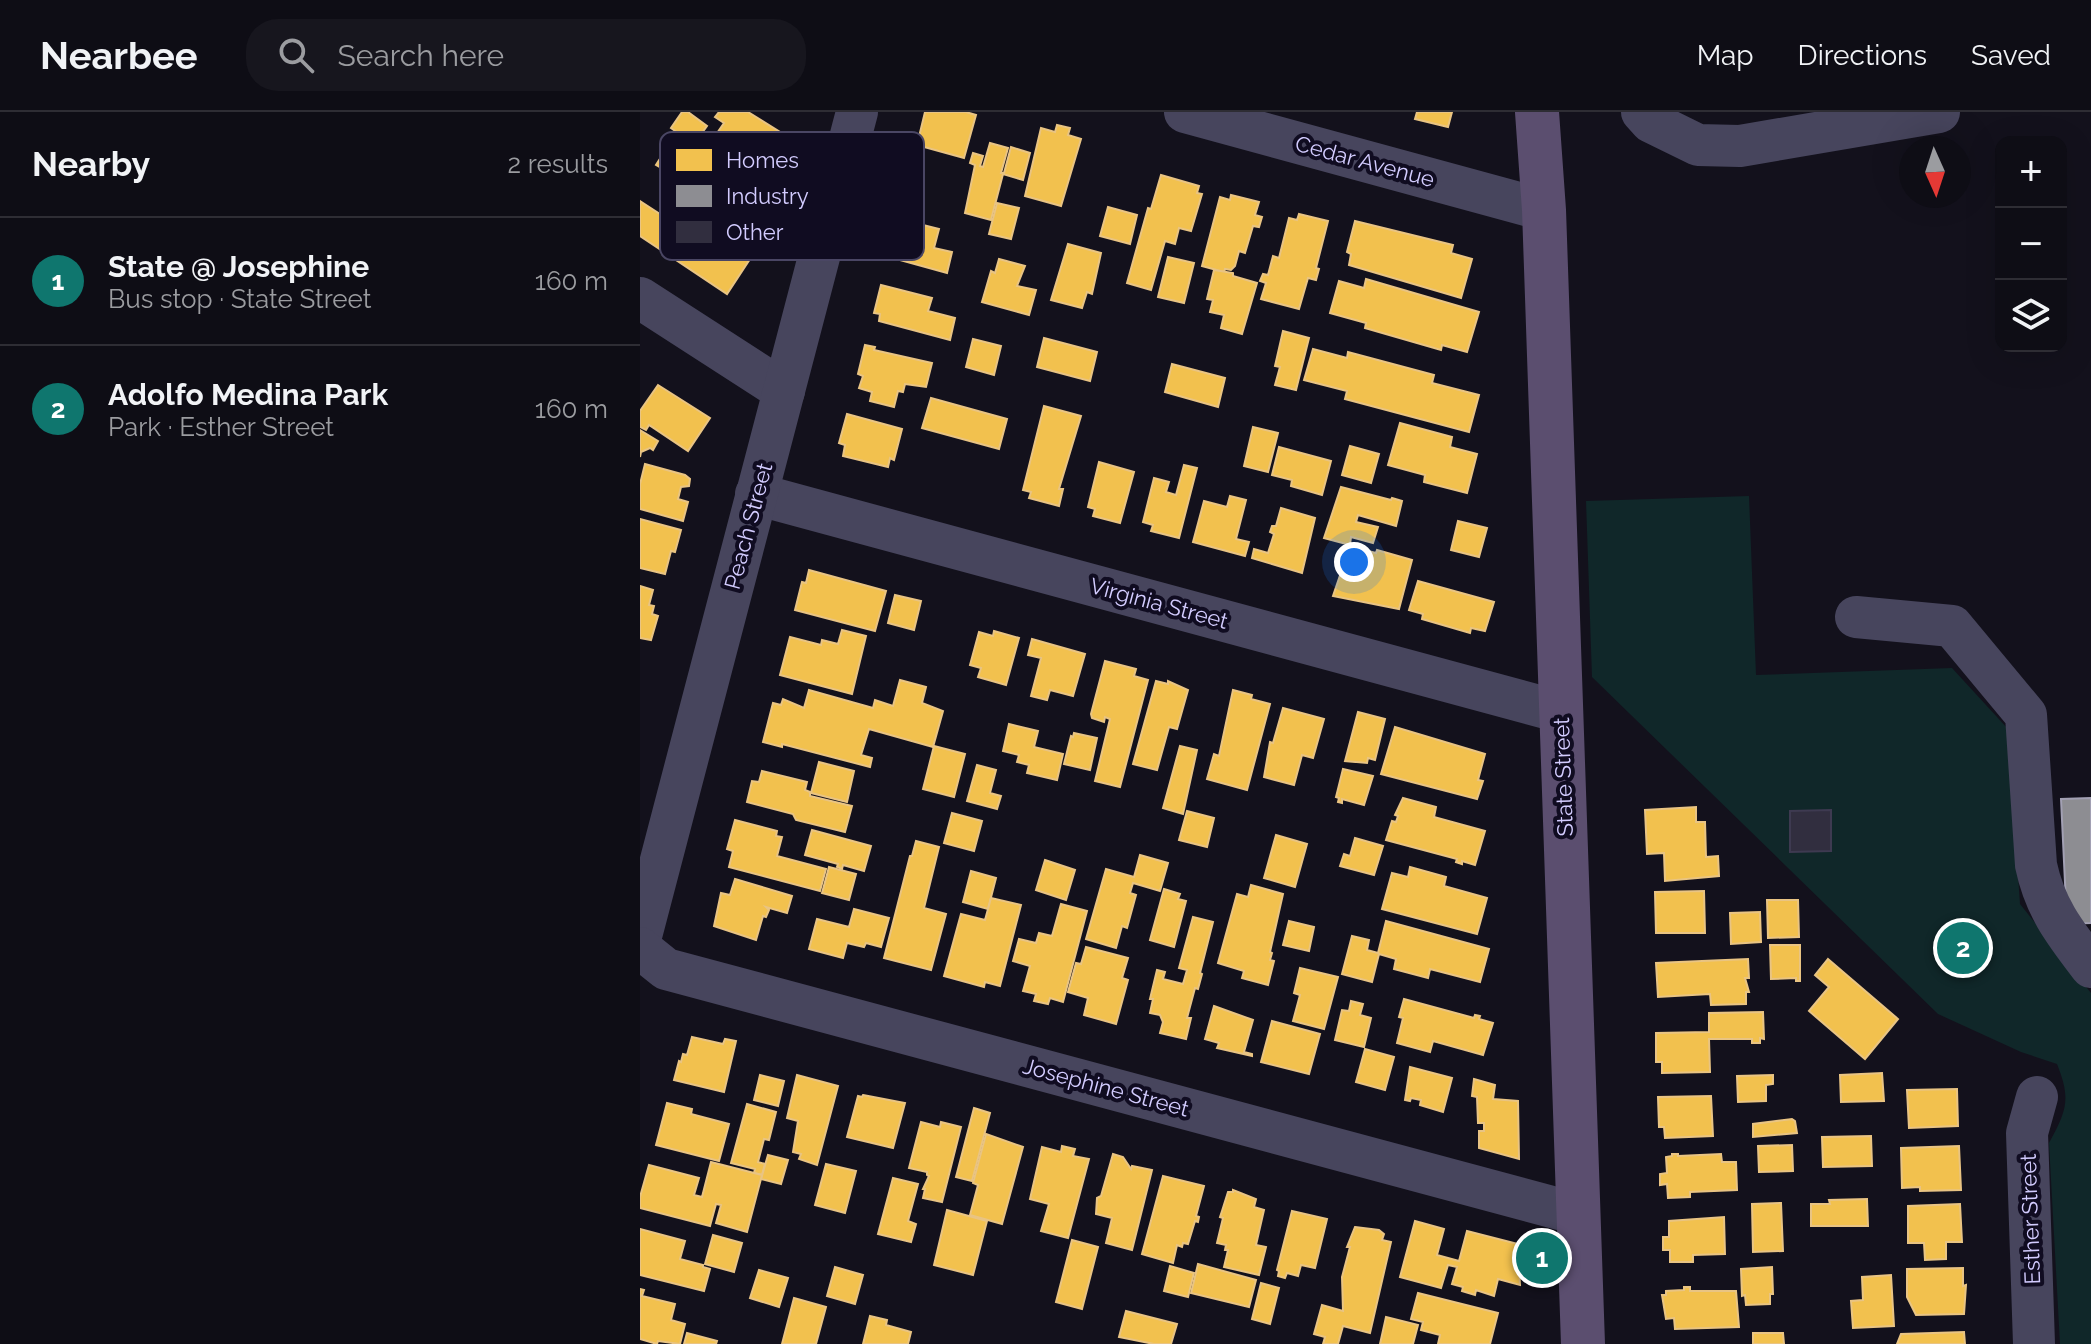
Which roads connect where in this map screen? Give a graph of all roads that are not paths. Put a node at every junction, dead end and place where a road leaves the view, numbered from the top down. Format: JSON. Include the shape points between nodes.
{"nodes":[{"id":1,"x":857,"y":112,"type":"edge"},
{"id":2,"x":1185,"y":112,"type":"edge"},
{"id":3,"x":1537,"y":112,"type":"edge"},
{"id":4,"x":1642,"y":112,"type":"edge"},
{"id":5,"x":1939,"y":112,"type":"edge"},
{"id":6,"x":852,"y":132,"type":"edge"},
{"id":7,"x":1544,"y":210,"type":"junction"},
{"id":8,"x":818,"y":260,"type":"edge"},
{"id":9,"x":640,"y":298,"type":"edge"},
{"id":10,"x":784,"y":391,"type":"junction"},
{"id":11,"x":756,"y":494,"type":"junction"},
{"id":12,"x":1856,"y":617,"type":"dead end"},
{"id":13,"x":1561,"y":712,"type":"junction"},
{"id":14,"x":640,"y":940,"type":"edge"},
{"id":15,"x":640,"y":948,"type":"edge"},
{"id":16,"x":2091,"y":967,"type":"edge"},
{"id":17,"x":2037,"y":1097,"type":"dead end"},
{"id":18,"x":1578,"y":1214,"type":"junction"},
{"id":19,"x":1583,"y":1344,"type":"edge"},
{"id":20,"x":2034,"y":1344,"type":"edge"}],
"edges":[{"from":1,"to":6,"type":"street","name":"Peach Street"},
{"from":2,"to":7,"type":"street","name":"Cedar Avenue"},
{"from":3,"to":7,"type":"main road","name":"State Street"},
{"from":4,"to":5,"type":"street","via":[[1651,122],[1698,145],[1740,146]]},
{"from":7,"to":13,"type":"main road","name":"State Street"},
{"from":8,"to":10,"type":"street","name":"Peach Street"},
{"from":9,"to":10,"type":"street"},
{"from":10,"to":11,"type":"street","name":"Peach Street"},
{"from":11,"to":13,"type":"street","name":"Virginia Street"},
{"from":11,"to":14,"type":"street","name":"Peach Street"},
{"from":12,"to":16,"type":"street","via":[[1952,626],[2026,715],[2040,884],[2054,917]]},
{"from":13,"to":18,"type":"main road","name":"State Street"},
{"from":15,"to":18,"type":"street","name":"Josephine Street","via":[[666,969]]},
{"from":17,"to":20,"type":"street","name":"Esther Street","via":[[2027,1133]]},
{"from":18,"to":19,"type":"main road","name":"State Street"}]}
